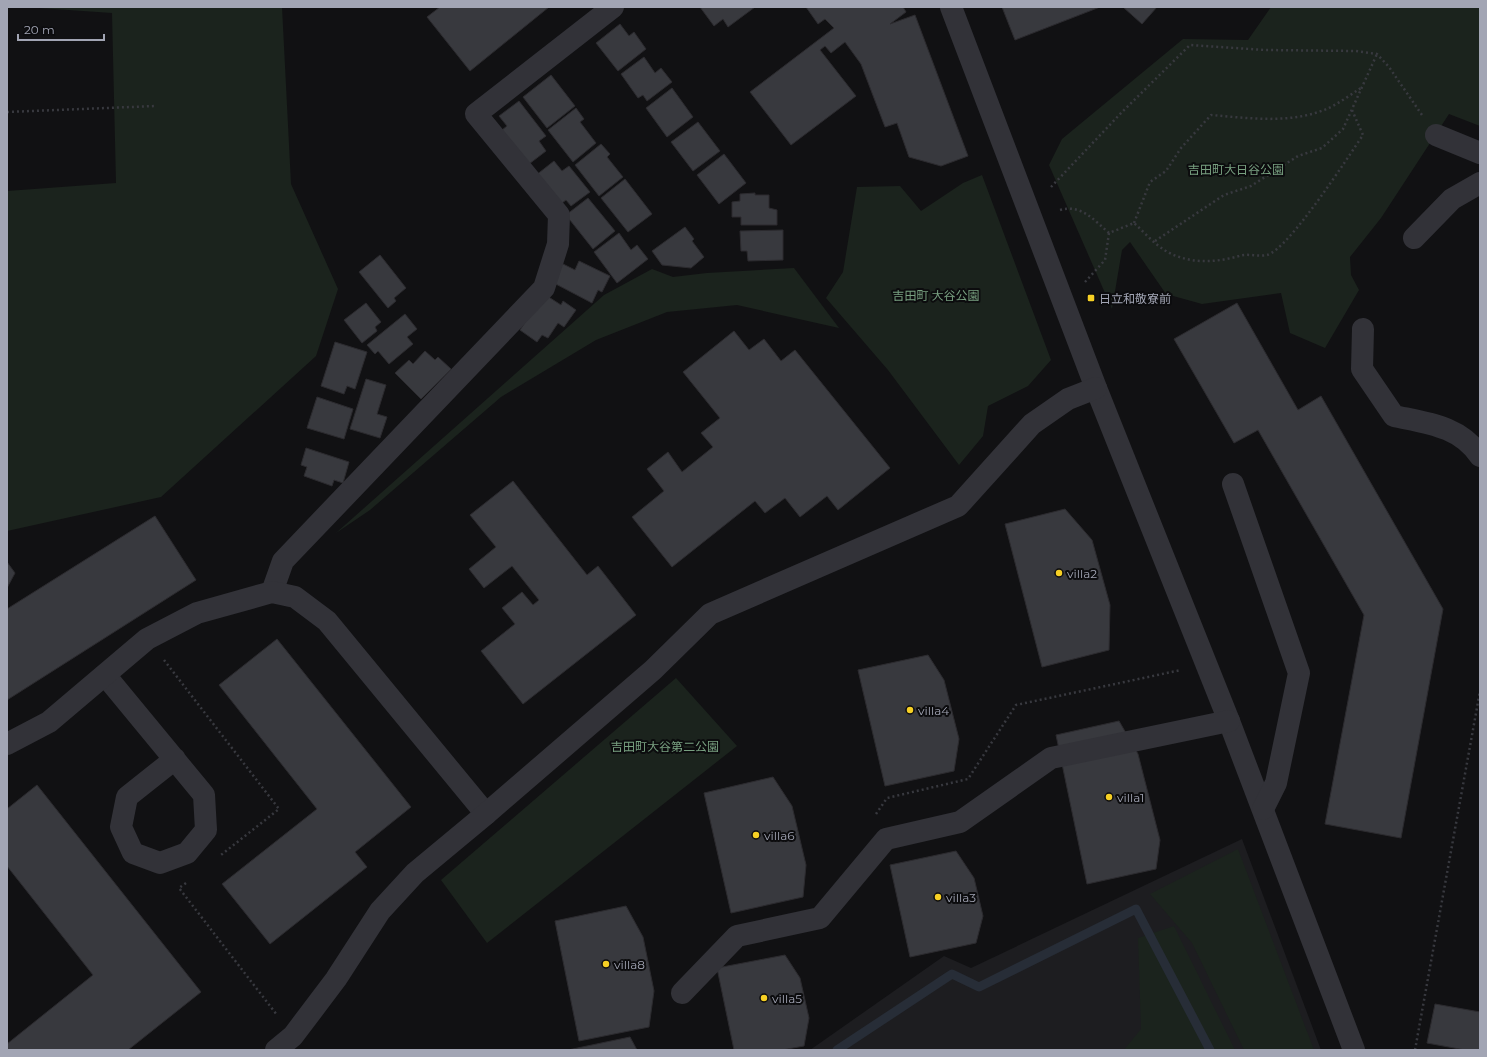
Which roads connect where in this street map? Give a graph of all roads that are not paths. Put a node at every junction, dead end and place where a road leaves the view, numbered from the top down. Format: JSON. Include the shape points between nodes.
{"nodes":[{"id":1,"x":613,"y":7,"type":"edge"},
{"id":2,"x":951,"y":7,"type":"edge"},
{"id":3,"x":1436,"y":135,"type":"road end"},
{"id":4,"x":1480,"y":153,"type":"edge"},
{"id":5,"x":1480,"y":184,"type":"edge"},
{"id":6,"x":1414,"y":238,"type":"dead end"},
{"id":7,"x":1364,"y":329,"type":"dead end"},
{"id":8,"x":1096,"y":388,"type":"junction"},
{"id":9,"x":1480,"y":456,"type":"edge"},
{"id":10,"x":1233,"y":484,"type":"dead end"},
{"id":11,"x":272,"y":592,"type":"junction"},
{"id":12,"x":105,"y":675,"type":"junction"},
{"id":13,"x":1229,"y":721,"type":"junction"},
{"id":14,"x":7,"y":744,"type":"edge"},
{"id":15,"x":175,"y":759,"type":"junction"},
{"id":16,"x":1263,"y":809,"type":"junction"},
{"id":17,"x":486,"y":814,"type":"junction"},
{"id":18,"x":682,"y":993,"type":"dead end"},
{"id":19,"x":276,"y":1050,"type":"edge"},
{"id":20,"x":1354,"y":1050,"type":"edge"}],
"edges":[{"from":1,"to":11,"type":"street","via":[[476,114],[559,215],[558,244],[544,288],[283,561]]},
{"from":2,"to":8,"type":"street"},
{"from":3,"to":4,"type":"street"},
{"from":5,"to":6,"type":"street","via":[[1452,199]]},
{"from":7,"to":9,"type":"street","via":[[1362,369],[1394,416],[1444,427],[1473,446]]},
{"from":8,"to":13,"type":"street"},
{"from":8,"to":17,"type":"street","via":[[1068,399],[1032,424],[958,506],[710,614],[652,670]]},
{"from":10,"to":16,"type":"street","via":[[1299,673],[1276,783]]},
{"from":11,"to":12,"type":"street","via":[[197,613],[147,639]]},
{"from":11,"to":17,"type":"street","via":[[295,597],[327,621]]},
{"from":12,"to":14,"type":"street","via":[[49,722]]},
{"from":12,"to":15,"type":"street"},
{"from":13,"to":16,"type":"street"},
{"from":13,"to":18,"type":"street","via":[[1051,758],[960,822],[886,839],[820,918],[737,936]]},
{"from":15,"to":15,"type":"street","via":[[204,795],[206,830],[187,853],[160,863],[133,853],[121,827],[128,797]]},
{"from":16,"to":20,"type":"street"},
{"from":17,"to":19,"type":"street","via":[[415,873],[380,911],[326,992],[293,1036]]}]}
